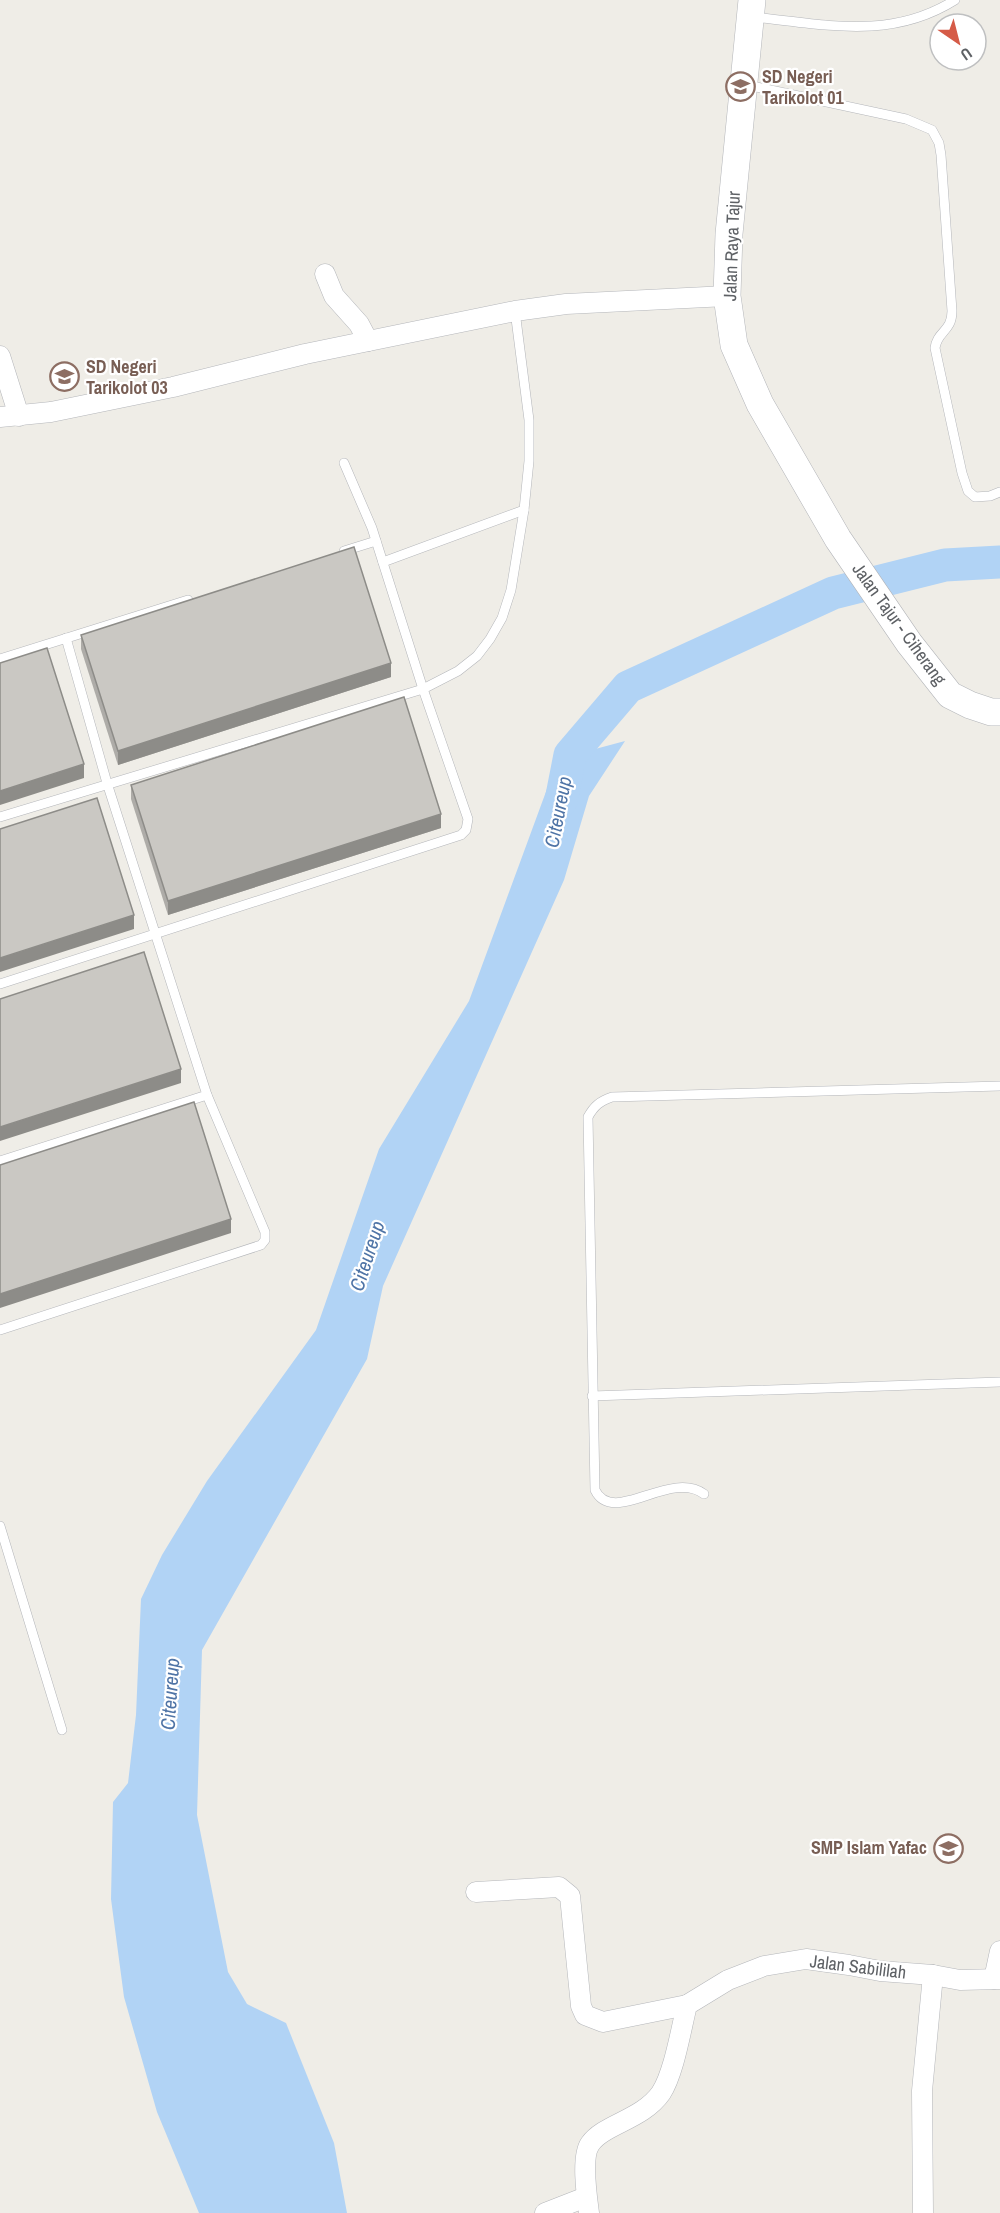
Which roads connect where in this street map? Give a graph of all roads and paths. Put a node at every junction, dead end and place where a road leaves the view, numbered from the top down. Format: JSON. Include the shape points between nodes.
{"nodes":[{"id":1,"x":955,"y":0,"type":"edge"},
{"id":2,"x":752,"y":8,"type":"edge"},
{"id":3,"x":745,"y":84,"type":"junction"},
{"id":4,"x":325,"y":274,"type":"dead end"},
{"id":5,"x":727,"y":296,"type":"junction"},
{"id":6,"x":515,"y":311,"type":"junction"},
{"id":7,"x":368,"y":341,"type":"junction"},
{"id":8,"x":0,"y":356,"type":"edge"},
{"id":9,"x":10,"y":417,"type":"edge"},
{"id":10,"x":344,"y":463,"type":"dead end"},
{"id":11,"x":1000,"y":492,"type":"edge"},
{"id":12,"x":524,"y":510,"type":"junction"},
{"id":13,"x":838,"y":539,"type":"joint"},
{"id":14,"x":376,"y":542,"type":"junction"},
{"id":15,"x":332,"y":555,"type":"edge"},
{"id":16,"x":383,"y":562,"type":"junction"},
{"id":17,"x":199,"y":597,"type":"edge"},
{"id":18,"x":66,"y":638,"type":"junction"},
{"id":19,"x":0,"y":659,"type":"edge"},
{"id":20,"x":423,"y":689,"type":"junction"},
{"id":21,"x":1000,"y":712,"type":"edge"},
{"id":22,"x":107,"y":783,"type":"junction"},
{"id":23,"x":0,"y":817,"type":"edge"},
{"id":24,"x":157,"y":934,"type":"junction"},
{"id":25,"x":0,"y":984,"type":"edge"},
{"id":26,"x":1000,"y":1086,"type":"edge"},
{"id":27,"x":207,"y":1095,"type":"junction"},
{"id":28,"x":0,"y":1161,"type":"edge"},
{"id":29,"x":0,"y":1330,"type":"edge"},
{"id":30,"x":1000,"y":1382,"type":"edge"},
{"id":31,"x":592,"y":1396,"type":"junction"},
{"id":32,"x":704,"y":1494,"type":"dead end"},
{"id":33,"x":0,"y":1526,"type":"edge"},
{"id":34,"x":62,"y":1730,"type":"dead end"},
{"id":35,"x":476,"y":1892,"type":"dead end"},
{"id":36,"x":1000,"y":1951,"type":"edge"},
{"id":37,"x":933,"y":1975,"type":"junction"},
{"id":38,"x":997,"y":1979,"type":"edge"},
{"id":39,"x":687,"y":2005,"type":"junction"},
{"id":40,"x":588,"y":2205,"type":"edge"},
{"id":41,"x":545,"y":2213,"type":"edge"},
{"id":42,"x":923,"y":2213,"type":"edge"}],
"edges":[{"from":1,"to":2,"type":"lane","via":[[910,22],[879,27],[848,27]]},
{"from":2,"to":3,"type":"main road","name":"Jalan Raya Tajur"},
{"from":3,"to":5,"type":"main road","name":"Jalan Raya Tajur","via":[[729,234]]},
{"from":3,"to":11,"type":"lane","via":[[906,119],[932,130],[941,155],[952,311],[949,327],[938,336],[935,348],[968,491],[975,497]]},
{"from":4,"to":7,"type":"street","via":[[334,296],[359,324]]},
{"from":5,"to":6,"type":"street","via":[[566,304]]},
{"from":5,"to":13,"type":"main road","name":"Jalan Raya Tajur","via":[[734,345],[760,404]]},
{"from":6,"to":7,"type":"street"},
{"from":6,"to":12,"type":"lane","via":[[529,420]]},
{"from":7,"to":9,"type":"street","via":[[173,387]]},
{"from":8,"to":9,"type":"street"},
{"from":10,"to":14,"type":"lane"},
{"from":12,"to":16,"type":"lane"},
{"from":12,"to":20,"type":"lane","via":[[511,590],[502,618],[477,656]]},
{"from":13,"to":21,"type":"main road","name":"Jalan Tajur - Ciherang","via":[[950,695],[970,705]]},
{"from":14,"to":15,"type":"lane"},
{"from":14,"to":16,"type":"lane"},
{"from":16,"to":20,"type":"lane"},
{"from":17,"to":18,"type":"lane"},
{"from":18,"to":19,"type":"lane"},
{"from":18,"to":22,"type":"lane"},
{"from":20,"to":22,"type":"lane"},
{"from":20,"to":24,"type":"lane","via":[[468,819],[461,836]]},
{"from":22,"to":23,"type":"lane"},
{"from":22,"to":24,"type":"lane"},
{"from":24,"to":25,"type":"lane"},
{"from":24,"to":27,"type":"lane"},
{"from":26,"to":31,"type":"lane","via":[[602,1100],[588,1117]]},
{"from":27,"to":28,"type":"lane"},
{"from":27,"to":29,"type":"lane","via":[[266,1232],[261,1245]]},
{"from":30,"to":31,"type":"lane"},
{"from":31,"to":32,"type":"lane","via":[[598,1497],[617,1503],[687,1486]]},
{"from":33,"to":34,"type":"lane"},
{"from":35,"to":39,"type":"street","name":"Jalan Sabililah","via":[[559,1887],[566,1891],[570,1896],[585,2015],[603,2022]]},
{"from":36,"to":38,"type":"street"},
{"from":37,"to":38,"type":"street","name":"Jalan Sabililah","via":[[960,1980]]},
{"from":37,"to":39,"type":"street","name":"Jalan Sabililah","via":[[806,1959],[764,1966],[728,1980]]},
{"from":37,"to":42,"type":"street","via":[[922,2091]]},
{"from":39,"to":40,"type":"street","via":[[662,2091],[643,2112],[590,2144]]},
{"from":40,"to":41,"type":"street"}]}
